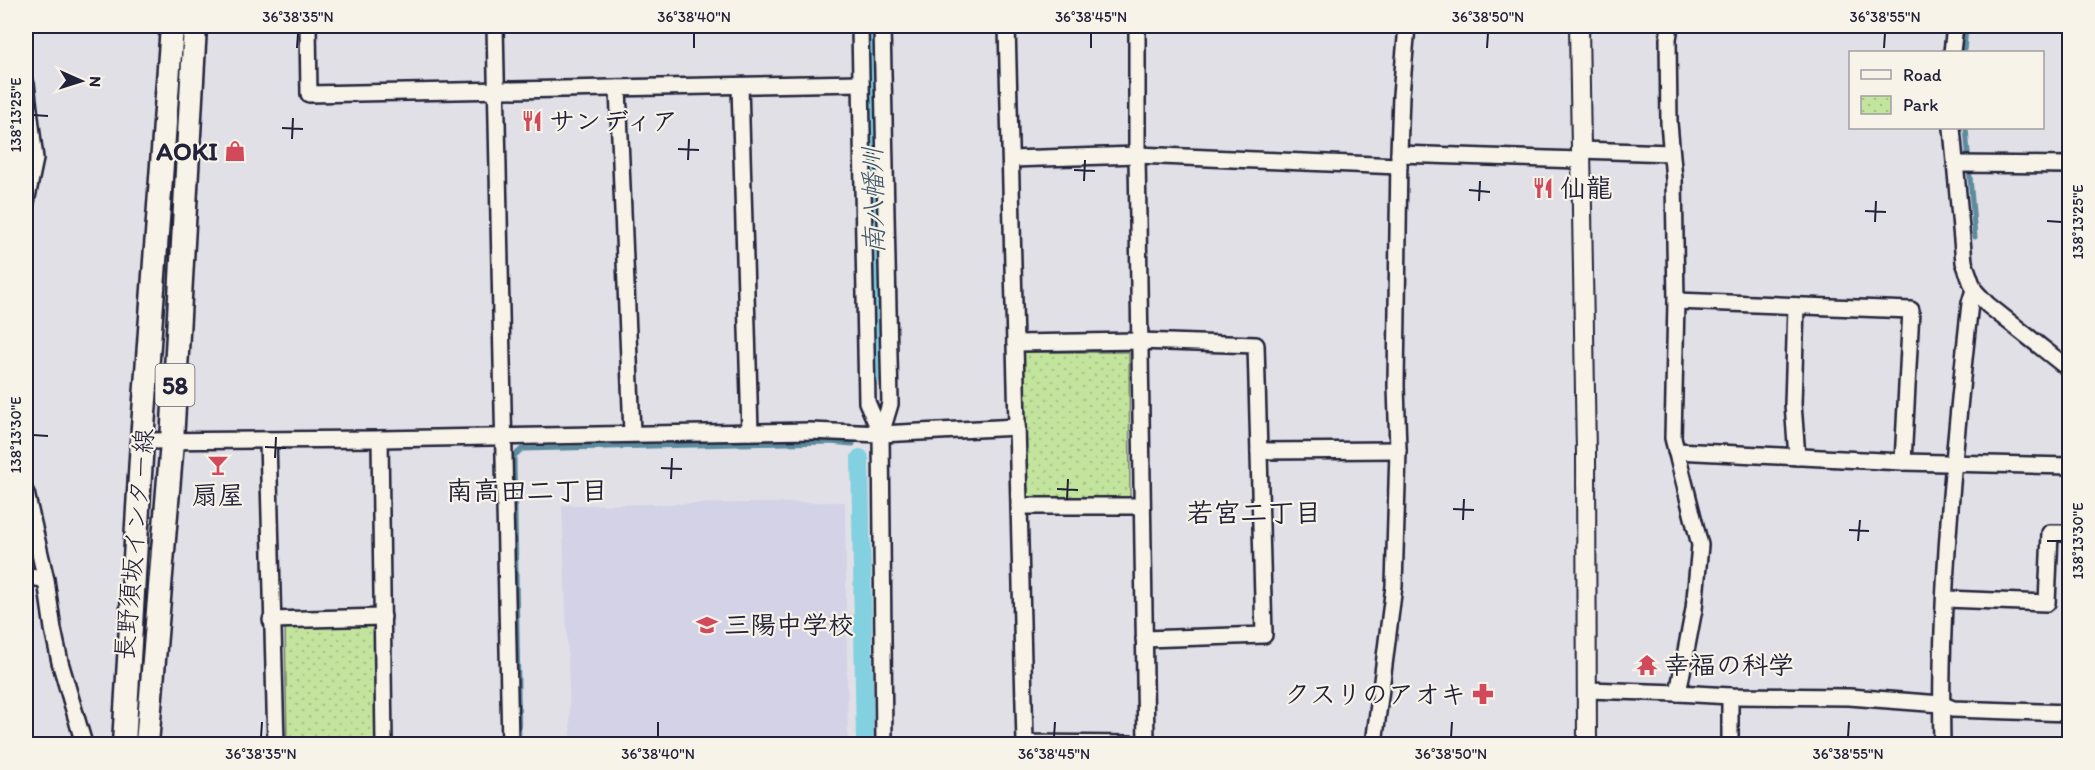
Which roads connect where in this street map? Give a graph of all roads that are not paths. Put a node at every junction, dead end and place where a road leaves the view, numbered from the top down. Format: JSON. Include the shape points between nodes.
{"nodes":[{"id":1,"x":172,"y":26,"type":"edge"},
{"id":2,"x":195,"y":26,"type":"edge"},
{"id":3,"x":308,"y":26,"type":"edge"},
{"id":4,"x":495,"y":26,"type":"edge"},
{"id":5,"x":860,"y":26,"type":"edge"},
{"id":6,"x":882,"y":26,"type":"edge"},
{"id":7,"x":1007,"y":26,"type":"edge"},
{"id":8,"x":1137,"y":26,"type":"edge"},
{"id":9,"x":1407,"y":26,"type":"edge"},
{"id":10,"x":1579,"y":26,"type":"edge"},
{"id":11,"x":1670,"y":26,"type":"edge"},
{"id":12,"x":1955,"y":26,"type":"edge"},
{"id":13,"x":1952,"y":51,"type":"edge"},
{"id":14,"x":861,"y":83,"type":"junction"},
{"id":15,"x":26,"y":84,"type":"edge"},
{"id":16,"x":740,"y":86,"type":"junction"},
{"id":17,"x":618,"y":88,"type":"junction"},
{"id":18,"x":496,"y":90,"type":"junction"},
{"id":19,"x":1952,"y":129,"type":"edge"},
{"id":20,"x":1671,"y":153,"type":"junction"},
{"id":21,"x":1580,"y":155,"type":"junction"},
{"id":22,"x":1137,"y":156,"type":"junction"},
{"id":23,"x":1011,"y":159,"type":"junction"},
{"id":24,"x":1399,"y":160,"type":"junction"},
{"id":25,"x":1963,"y":164,"type":"junction"},
{"id":26,"x":2070,"y":165,"type":"edge"},
{"id":27,"x":26,"y":202,"type":"edge"},
{"id":28,"x":1974,"y":290,"type":"junction"},
{"id":29,"x":1676,"y":301,"type":"junction"},
{"id":30,"x":1796,"y":306,"type":"junction"},
{"id":31,"x":1139,"y":340,"type":"junction"},
{"id":32,"x":1015,"y":343,"type":"junction"},
{"id":33,"x":2070,"y":370,"type":"edge"},
{"id":34,"x":1017,"y":427,"type":"junction"},
{"id":35,"x":750,"y":432,"type":"junction"},
{"id":36,"x":632,"y":434,"type":"junction"},
{"id":37,"x":881,"y":434,"type":"junction"},
{"id":38,"x":504,"y":437,"type":"junction"},
{"id":39,"x":380,"y":439,"type":"junction"},
{"id":40,"x":268,"y":440,"type":"junction"},
{"id":41,"x":141,"y":441,"type":"junction"},
{"id":42,"x":172,"y":442,"type":"junction"},
{"id":43,"x":1398,"y":450,"type":"junction"},
{"id":44,"x":1259,"y":451,"type":"junction"},
{"id":45,"x":1676,"y":451,"type":"junction"},
{"id":46,"x":1797,"y":457,"type":"junction"},
{"id":47,"x":1903,"y":462,"type":"junction"},
{"id":48,"x":1952,"y":463,"type":"junction"},
{"id":49,"x":2070,"y":466,"type":"edge"},
{"id":50,"x":26,"y":493,"type":"edge"},
{"id":51,"x":1019,"y":506,"type":"junction"},
{"id":52,"x":1142,"y":506,"type":"junction"},
{"id":53,"x":2070,"y":533,"type":"edge"},
{"id":54,"x":26,"y":576,"type":"edge"},
{"id":55,"x":46,"y":580,"type":"junction"},
{"id":56,"x":1946,"y":599,"type":"junction"},
{"id":57,"x":383,"y":617,"type":"junction"},
{"id":58,"x":271,"y":620,"type":"junction"},
{"id":59,"x":1144,"y":639,"type":"junction"},
{"id":60,"x":1587,"y":690,"type":"junction"},
{"id":61,"x":1678,"y":693,"type":"junction"},
{"id":62,"x":1730,"y":696,"type":"junction"},
{"id":63,"x":1941,"y":704,"type":"junction"},
{"id":64,"x":2070,"y":713,"type":"edge"},
{"id":65,"x":84,"y":744,"type":"edge"},
{"id":66,"x":124,"y":744,"type":"edge"},
{"id":67,"x":147,"y":744,"type":"edge"},
{"id":68,"x":276,"y":744,"type":"edge"},
{"id":69,"x":384,"y":744,"type":"edge"},
{"id":70,"x":510,"y":744,"type":"edge"},
{"id":71,"x":884,"y":744,"type":"edge"},
{"id":72,"x":1088,"y":744,"type":"edge"},
{"id":73,"x":1131,"y":744,"type":"edge"},
{"id":74,"x":1146,"y":744,"type":"edge"},
{"id":75,"x":1374,"y":744,"type":"edge"},
{"id":76,"x":1587,"y":744,"type":"edge"},
{"id":77,"x":1730,"y":744,"type":"edge"},
{"id":78,"x":1942,"y":744,"type":"edge"}],
"edges":[{"from":1,"to":41,"type":"main road","name":"長野須坂インター線","number":"58"},
{"from":2,"to":42,"type":"main road","name":"長野須坂インター線","number":"58"},
{"from":3,"to":18,"type":"street","via":[[309,94]]},
{"from":4,"to":18,"type":"street"},
{"from":5,"to":14,"type":"street"},
{"from":6,"to":37,"type":"street","via":[[890,404]]},
{"from":7,"to":23,"type":"street"},
{"from":8,"to":22,"type":"street"},
{"from":9,"to":24,"type":"street"},
{"from":10,"to":21,"type":"street"},
{"from":11,"to":20,"type":"street"},
{"from":12,"to":13,"type":"street"},
{"from":14,"to":16,"type":"street"},
{"from":14,"to":37,"type":"street","via":[[867,402]]},
{"from":15,"to":27,"type":"street","via":[[34,159]]},
{"from":16,"to":17,"type":"street"},
{"from":16,"to":35,"type":"street"},
{"from":17,"to":18,"type":"street"},
{"from":17,"to":36,"type":"street"},
{"from":18,"to":38,"type":"street"},
{"from":19,"to":25,"type":"street"},
{"from":20,"to":21,"type":"street"},
{"from":20,"to":29,"type":"street"},
{"from":21,"to":24,"type":"street"},
{"from":21,"to":60,"type":"street"},
{"from":22,"to":23,"type":"street"},
{"from":22,"to":24,"type":"street"},
{"from":22,"to":31,"type":"street"},
{"from":23,"to":32,"type":"street"},
{"from":24,"to":43,"type":"street"},
{"from":25,"to":26,"type":"street"},
{"from":25,"to":28,"type":"street","via":[[1964,262]]},
{"from":28,"to":33,"type":"street"},
{"from":28,"to":48,"type":"street"},
{"from":29,"to":30,"type":"street"},
{"from":29,"to":45,"type":"street"},
{"from":30,"to":46,"type":"street","via":[[1793,404]]},
{"from":30,"to":47,"type":"street","via":[[1911,310]]},
{"from":31,"to":32,"type":"street"},
{"from":31,"to":44,"type":"street","via":[[1256,345]]},
{"from":31,"to":52,"type":"street"},
{"from":32,"to":34,"type":"street"},
{"from":34,"to":37,"type":"street"},
{"from":34,"to":51,"type":"street"},
{"from":35,"to":36,"type":"street"},
{"from":35,"to":37,"type":"street"},
{"from":36,"to":38,"type":"street"},
{"from":37,"to":71,"type":"street"},
{"from":38,"to":39,"type":"street"},
{"from":38,"to":70,"type":"street"},
{"from":39,"to":40,"type":"street"},
{"from":39,"to":57,"type":"street"},
{"from":40,"to":42,"type":"street"},
{"from":40,"to":58,"type":"street"},
{"from":41,"to":42,"type":"street"},
{"from":41,"to":66,"type":"main road","name":"長野須坂インター線","number":"58"},
{"from":42,"to":67,"type":"main road","name":"長野須坂インター線","number":"58"},
{"from":43,"to":44,"type":"street"},
{"from":43,"to":75,"type":"street","via":[[1394,586]]},
{"from":44,"to":59,"type":"street","via":[[1264,635]]},
{"from":45,"to":46,"type":"street"},
{"from":45,"to":61,"type":"street","via":[[1700,545],[1694,608]]},
{"from":46,"to":47,"type":"street"},
{"from":47,"to":48,"type":"street"},
{"from":48,"to":49,"type":"street"},
{"from":48,"to":56,"type":"street"},
{"from":50,"to":55,"type":"street"},
{"from":51,"to":52,"type":"street"},
{"from":51,"to":72,"type":"street","via":[[1026,743]]},
{"from":52,"to":59,"type":"street"},
{"from":53,"to":56,"type":"street","via":[[2050,533],[2047,603]]},
{"from":54,"to":55,"type":"street"},
{"from":55,"to":65,"type":"street","via":[[55,640]]},
{"from":56,"to":63,"type":"street"},
{"from":57,"to":58,"type":"street"},
{"from":57,"to":69,"type":"street"},
{"from":58,"to":68,"type":"street"},
{"from":59,"to":74,"type":"street"},
{"from":60,"to":61,"type":"street"},
{"from":60,"to":76,"type":"street"},
{"from":61,"to":62,"type":"street"},
{"from":62,"to":63,"type":"street","via":[[1849,697]]},
{"from":62,"to":77,"type":"street"},
{"from":63,"to":64,"type":"street","via":[[1953,710]]},
{"from":63,"to":78,"type":"street"},
{"from":72,"to":73,"type":"street"}]}
